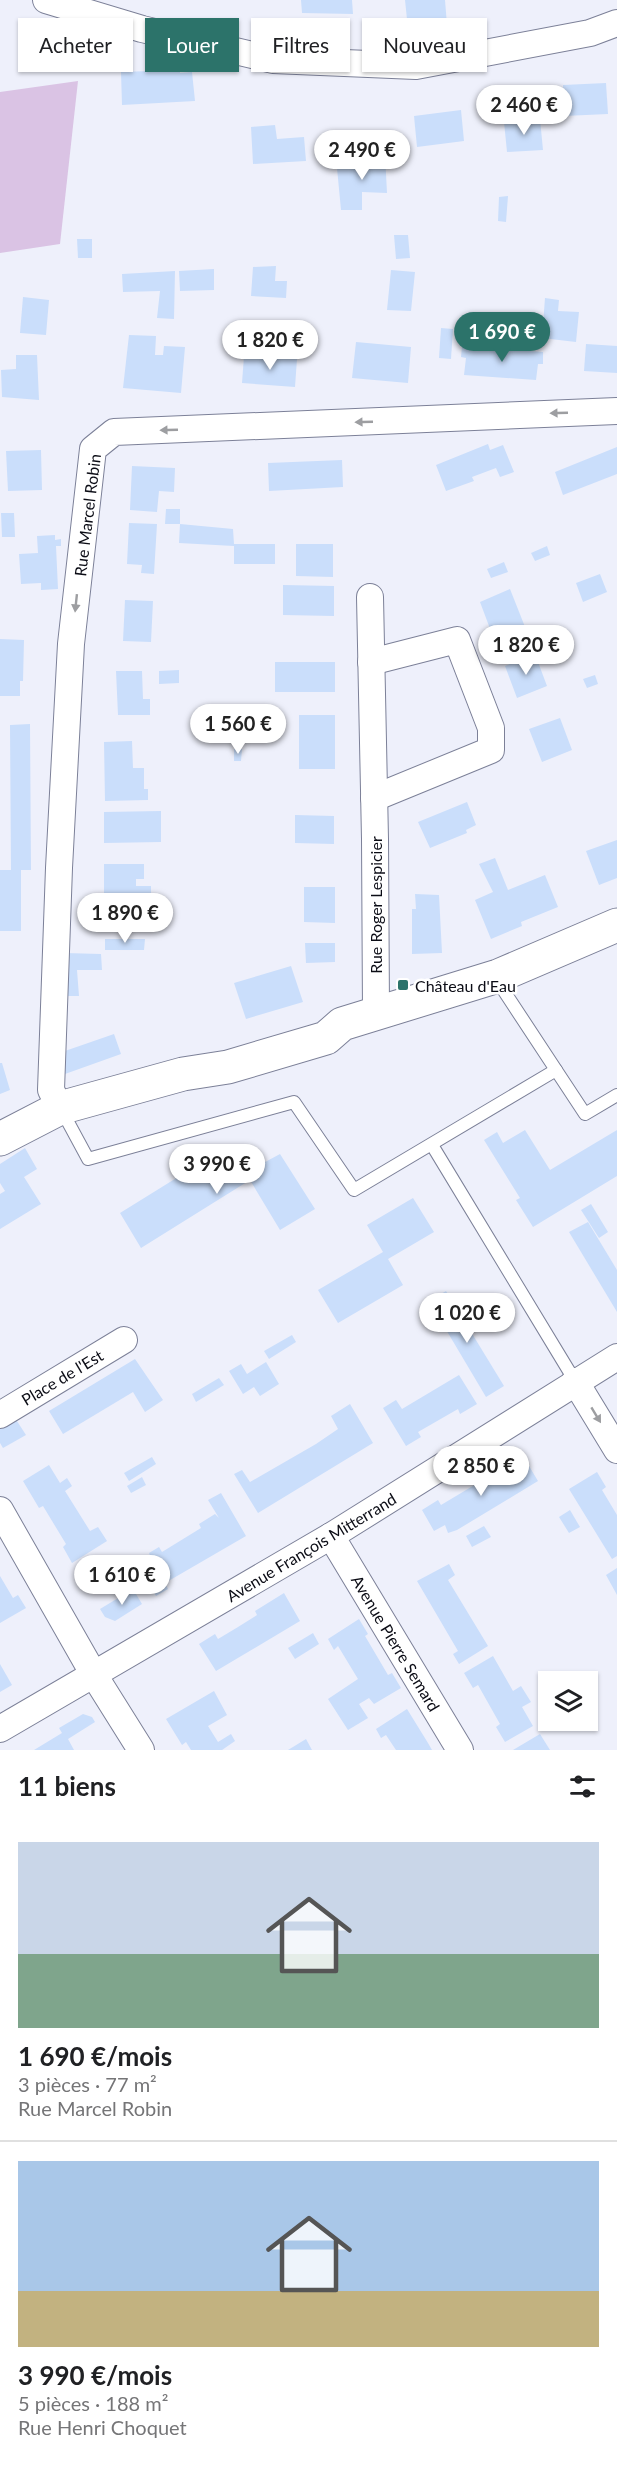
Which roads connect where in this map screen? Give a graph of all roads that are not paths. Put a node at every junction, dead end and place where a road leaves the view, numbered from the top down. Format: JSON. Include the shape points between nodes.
{"nodes":[{"id":1,"x":46,"y":0,"type":"edge"},
{"id":2,"x":617,"y":23,"type":"edge"},
{"id":3,"x":617,"y":411,"type":"edge"},
{"id":4,"x":369,"y":597,"type":"dead end"},
{"id":5,"x":371,"y":662,"type":"junction"},
{"id":6,"x":374,"y":798,"type":"junction"},
{"id":7,"x":617,"y":925,"type":"edge"},
{"id":8,"x":498,"y":976,"type":"junction"},
{"id":9,"x":376,"y":1012,"type":"junction"},
{"id":10,"x":556,"y":1070,"type":"junction"},
{"id":11,"x":617,"y":1095,"type":"edge"},
{"id":12,"x":60,"y":1108,"type":"junction"},
{"id":13,"x":0,"y":1139,"type":"edge"},
{"id":14,"x":432,"y":1145,"type":"junction"},
{"id":15,"x":124,"y":1340,"type":"dead end"},
{"id":16,"x":617,"y":1357,"type":"edge"},
{"id":17,"x":575,"y":1381,"type":"junction"},
{"id":18,"x":0,"y":1414,"type":"edge"},
{"id":19,"x":617,"y":1449,"type":"edge"},
{"id":20,"x":0,"y":1510,"type":"edge"},
{"id":21,"x":332,"y":1536,"type":"junction"},
{"id":22,"x":94,"y":1675,"type":"junction"},
{"id":23,"x":0,"y":1729,"type":"edge"},
{"id":24,"x":141,"y":1750,"type":"edge"},
{"id":25,"x":460,"y":1750,"type":"edge"}],
"edges":[{"from":1,"to":2,"type":"street","via":[[142,29],[273,60],[416,66],[590,33]]},
{"from":3,"to":12,"type":"street","name":"Rue Marcel Robin","one_way":true,"via":[[114,432],[93,449],[71,644],[59,868],[51,1090]]},
{"from":4,"to":5,"type":"street","name":"Rue Roger Lespicier"},
{"from":5,"to":6,"type":"street","name":"Rue Roger Lespicier"},
{"from":5,"to":6,"type":"street","via":[[457,640],[490,728],[491,750]]},
{"from":6,"to":9,"type":"street","name":"Rue Roger Lespicier"},
{"from":7,"to":8,"type":"street"},
{"from":8,"to":9,"type":"street"},
{"from":8,"to":10,"type":"lane"},
{"from":9,"to":12,"type":"street","via":[[342,1024],[319,1024],[220,1054],[183,1074]]},
{"from":10,"to":11,"type":"lane","via":[[585,1114]]},
{"from":10,"to":14,"type":"lane"},
{"from":12,"to":13,"type":"street"},
{"from":12,"to":14,"type":"lane","via":[[88,1159],[294,1102],[354,1190]]},
{"from":14,"to":17,"type":"lane"},
{"from":15,"to":18,"type":"street","name":"Place de l'Est"},
{"from":16,"to":17,"type":"street","name":"Avenue François Mitterrand"},
{"from":17,"to":19,"type":"street","one_way":true},
{"from":17,"to":21,"type":"street","name":"Avenue François Mitterrand"},
{"from":20,"to":22,"type":"street"},
{"from":21,"to":22,"type":"street","name":"Avenue François Mitterrand"},
{"from":21,"to":25,"type":"street","name":"Avenue Pierre Semard"},
{"from":22,"to":23,"type":"street","name":"Avenue François Mitterrand"},
{"from":22,"to":24,"type":"street"}]}
